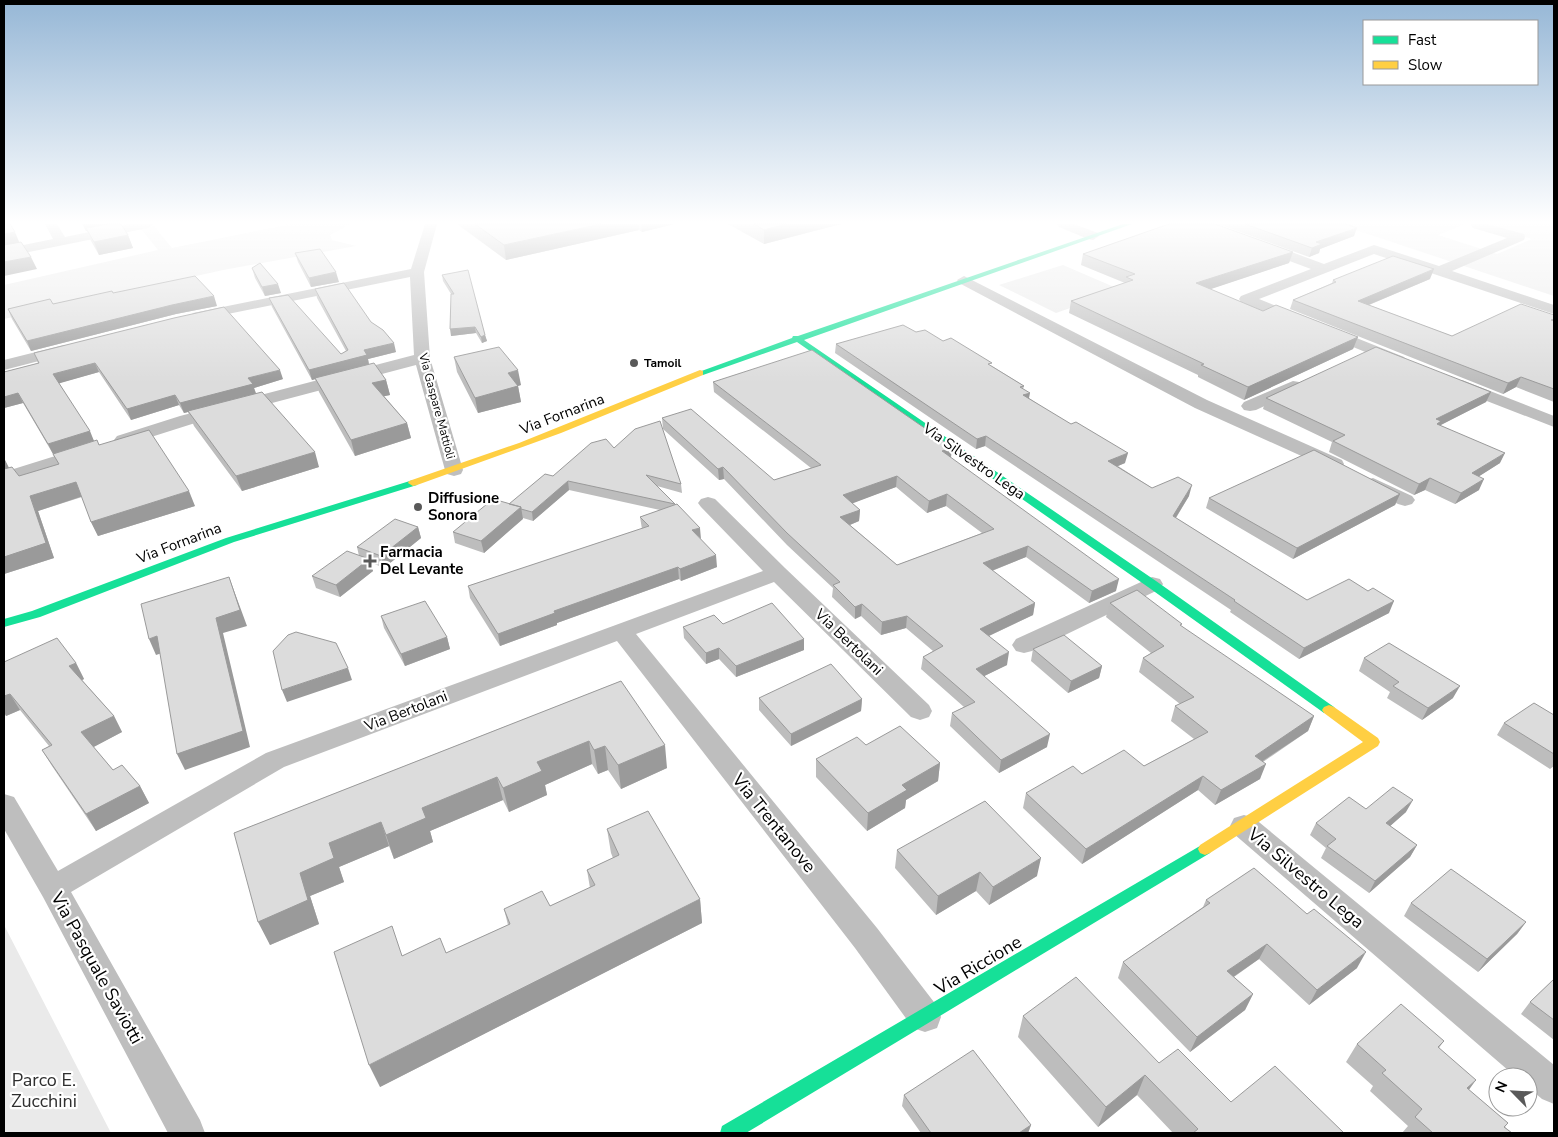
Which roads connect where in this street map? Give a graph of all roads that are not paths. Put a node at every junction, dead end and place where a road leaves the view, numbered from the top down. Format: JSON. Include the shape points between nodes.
{"nodes":[{"id":1,"x":392,"y":277,"type":"edge"},
{"id":2,"x":417,"y":277,"type":"edge"},
{"id":3,"x":973,"y":277,"type":"edge"},
{"id":4,"x":1300,"y":277,"type":"edge"},
{"id":5,"x":1458,"y":277,"type":"edge"},
{"id":6,"x":964,"y":280,"type":"junction"},
{"id":7,"x":1554,"y":310,"type":"edge"},
{"id":8,"x":186,"y":319,"type":"edge"},
{"id":9,"x":796,"y":338,"type":"junction"},
{"id":10,"x":80,"y":346,"type":"edge"},
{"id":11,"x":1372,"y":349,"type":"junction"},
{"id":12,"x":422,"y":358,"type":"junction"},
{"id":13,"x":1351,"y":359,"type":"edge"},
{"id":14,"x":1409,"y":364,"type":"edge"},
{"id":15,"x":4,"y":366,"type":"edge"},
{"id":16,"x":1445,"y":378,"type":"edge"},
{"id":17,"x":1309,"y":379,"type":"edge"},
{"id":18,"x":1250,"y":406,"type":"dead end"},
{"id":19,"x":1554,"y":422,"type":"edge"},
{"id":20,"x":454,"y":470,"type":"junction"},
{"id":21,"x":1345,"y":470,"type":"edge"},
{"id":22,"x":4,"y":478,"type":"edge"},
{"id":23,"x":1362,"y":478,"type":"edge"},
{"id":24,"x":1405,"y":500,"type":"dead end"},
{"id":25,"x":708,"y":503,"type":"dead end"},
{"id":26,"x":777,"y":573,"type":"junction"},
{"id":27,"x":1152,"y":584,"type":"junction"},
{"id":28,"x":36,"y":614,"type":"junction"},
{"id":29,"x":4,"y":623,"type":"edge"},
{"id":30,"x":620,"y":630,"type":"junction"},
{"id":31,"x":4,"y":633,"type":"edge"},
{"id":32,"x":1024,"y":645,"type":"dead end"},
{"id":33,"x":920,"y":711,"type":"dead end"},
{"id":34,"x":4,"y":805,"type":"edge"},
{"id":35,"x":1244,"y":826,"type":"junction"},
{"id":36,"x":53,"y":888,"type":"junction"},
{"id":37,"x":925,"y":1018,"type":"junction"},
{"id":38,"x":1554,"y":1087,"type":"edge"},
{"id":39,"x":187,"y":1133,"type":"edge"},
{"id":40,"x":728,"y":1133,"type":"edge"}],
"edges":[{"from":1,"to":8,"type":"street"},
{"from":2,"to":12,"type":"street","name":"Via Gaspare Mattioli"},
{"from":3,"to":6,"type":"street","name":"Via Fornarina"},
{"from":4,"to":11,"type":"street","via":[[1246,299]]},
{"from":5,"to":7,"type":"street"},
{"from":6,"to":9,"type":"street","name":"Via Fornarina"},
{"from":6,"to":21,"type":"street","via":[[1201,404]]},
{"from":9,"to":20,"type":"street","name":"Via Fornarina"},
{"from":9,"to":27,"type":"street","name":"Via Silvestro Lega"},
{"from":10,"to":15,"type":"street"},
{"from":11,"to":13,"type":"street"},
{"from":11,"to":14,"type":"street"},
{"from":12,"to":20,"type":"street","name":"Via Gaspare Mattioli"},
{"from":12,"to":22,"type":"street","via":[[186,420]]},
{"from":16,"to":19,"type":"street"},
{"from":17,"to":18,"type":"street"},
{"from":20,"to":28,"type":"street","name":"Via Fornarina","via":[[230,540]]},
{"from":23,"to":24,"type":"street"},
{"from":25,"to":26,"type":"street","name":"Via Bertolani"},
{"from":26,"to":30,"type":"street","name":"Via Bertolani"},
{"from":26,"to":33,"type":"street","name":"Via Bertolani"},
{"from":27,"to":32,"type":"street"},
{"from":27,"to":35,"type":"street","name":"Via Silvestro Lega","via":[[1373,742]]},
{"from":28,"to":29,"type":"street","name":"Via Fornarina"},
{"from":28,"to":31,"type":"street"},
{"from":30,"to":36,"type":"street","name":"Via Bertolani","via":[[275,760]]},
{"from":30,"to":37,"type":"street","name":"Via Trentanove","via":[[866,938]]},
{"from":34,"to":36,"type":"street","name":"Via Pasquale Saviotti"},
{"from":35,"to":37,"type":"street","name":"Via Riccione"},
{"from":35,"to":38,"type":"street","name":"Via Silvestro Lega"},
{"from":36,"to":39,"type":"street","name":"Via Pasquale Saviotti"},
{"from":37,"to":40,"type":"street","name":"Via Riccione"}]}
